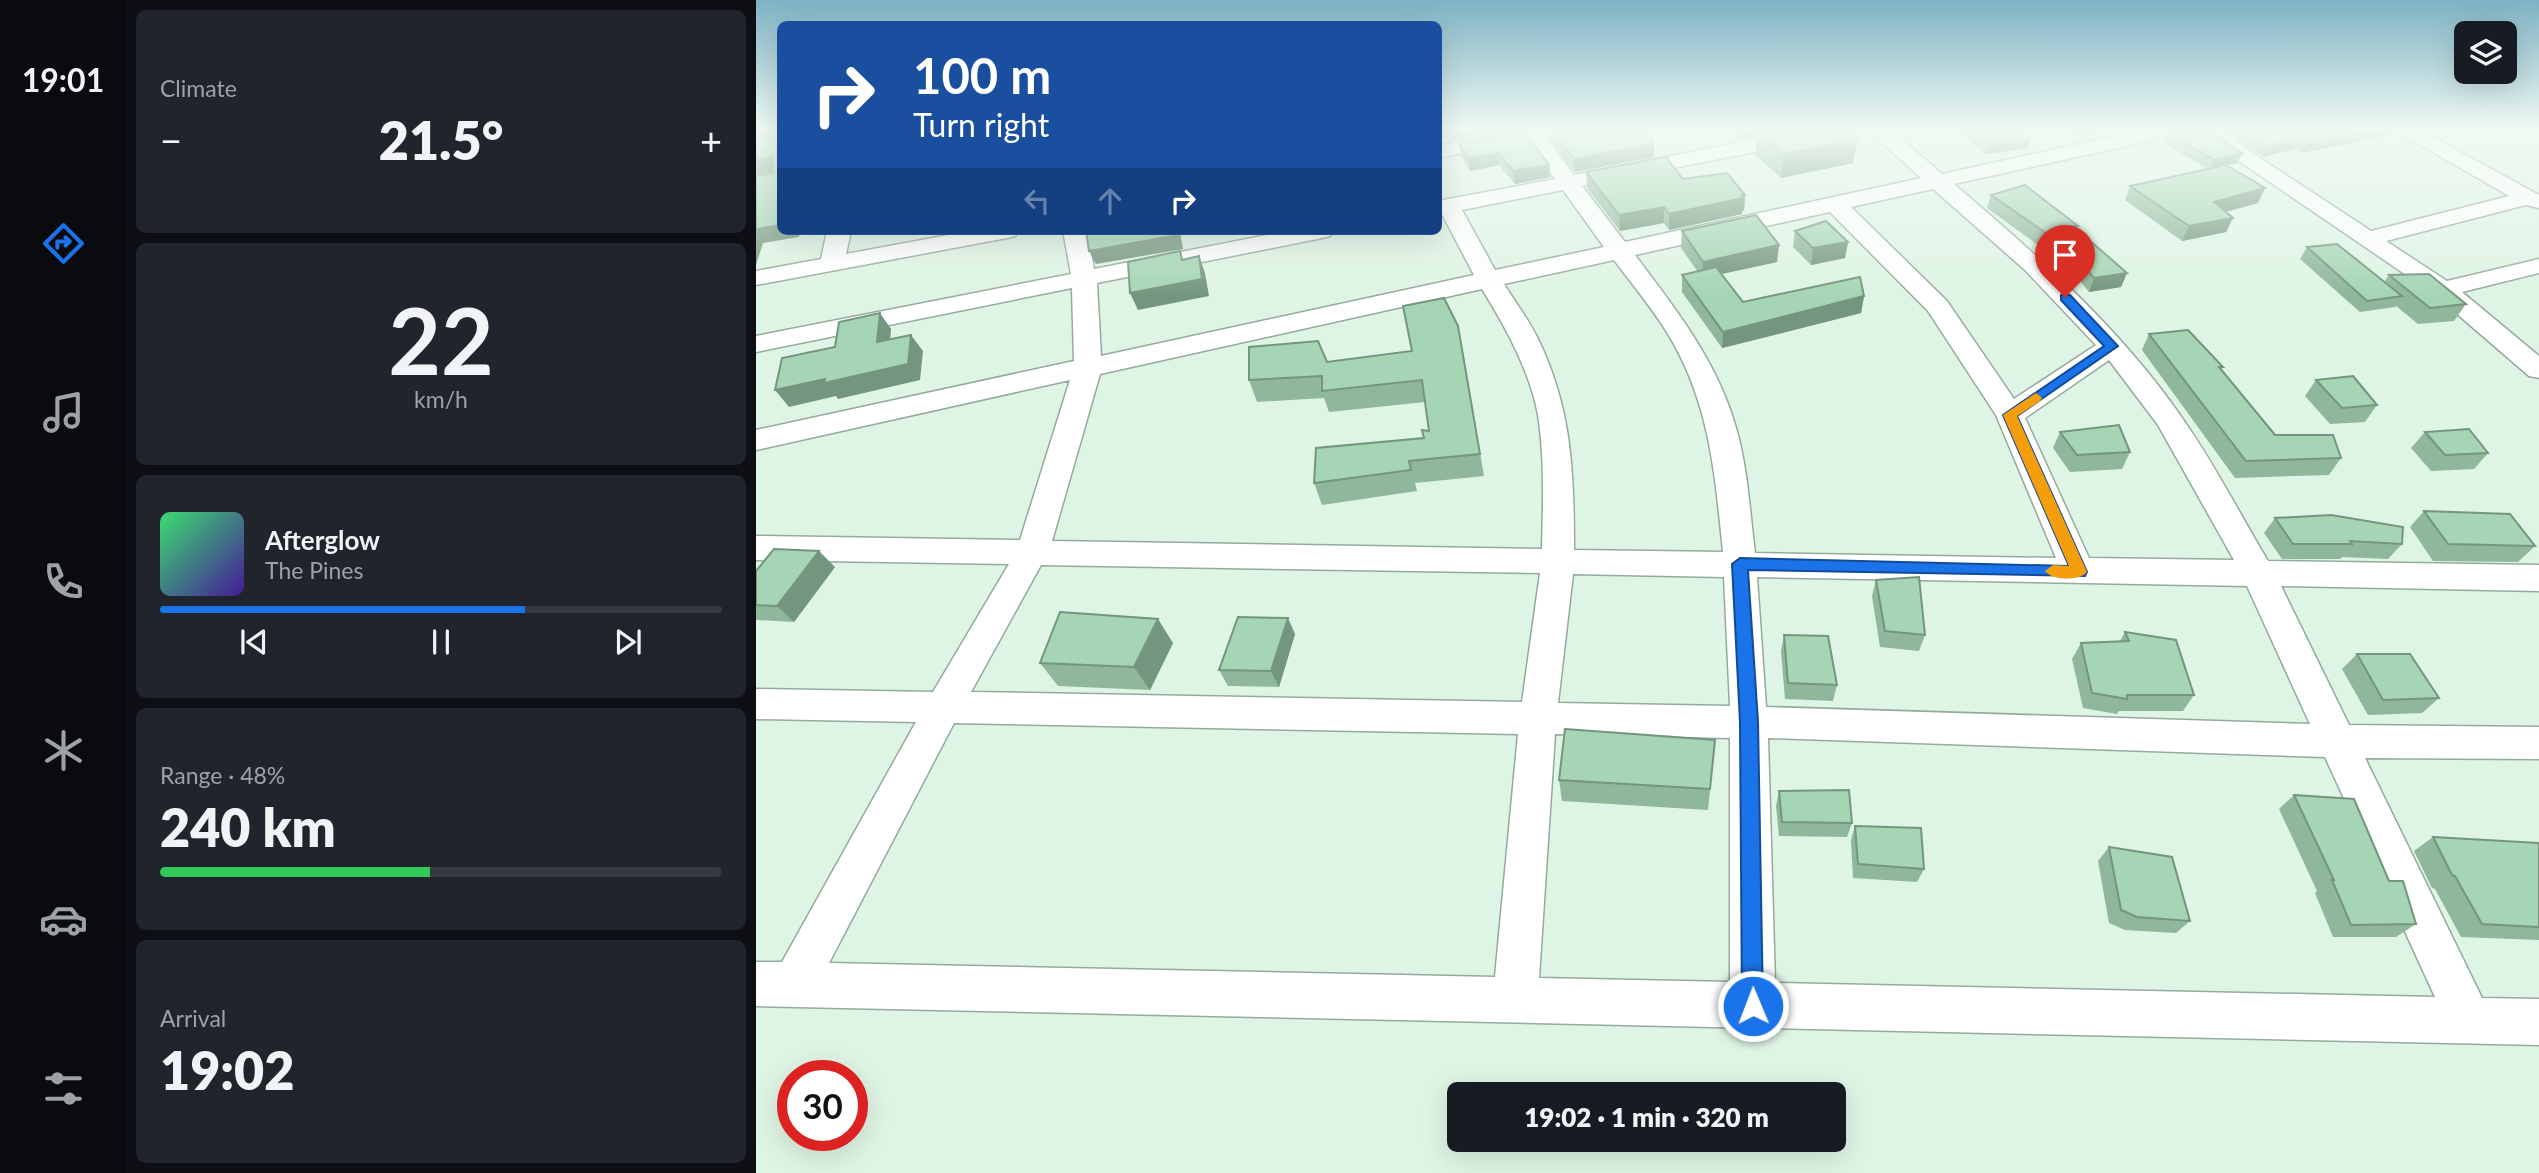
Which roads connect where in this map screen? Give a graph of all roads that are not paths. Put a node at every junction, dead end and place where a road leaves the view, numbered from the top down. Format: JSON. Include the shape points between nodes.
{"nodes":[{"id":1,"x":1558,"y":186,"type":"edge"},
{"id":2,"x":1568,"y":186,"type":"edge"},
{"id":3,"x":1918,"y":186,"type":"edge"},
{"id":4,"x":1945,"y":186,"type":"edge"},
{"id":5,"x":2289,"y":186,"type":"edge"},
{"id":6,"x":2506,"y":186,"type":"edge"},
{"id":7,"x":2534,"y":201,"type":"edge"},
{"id":8,"x":1835,"y":204,"type":"junction"},
{"id":9,"x":1444,"y":207,"type":"edge"},
{"id":10,"x":838,"y":235,"type":"edge"},
{"id":11,"x":974,"y":235,"type":"edge"},
{"id":12,"x":1076,"y":235,"type":"edge"},
{"id":13,"x":1302,"y":235,"type":"edge"},
{"id":14,"x":2369,"y":238,"type":"junction"},
{"id":15,"x":1620,"y":250,"type":"junction"},
{"id":16,"x":832,"y":264,"type":"junction"},
{"id":17,"x":2539,"y":266,"type":"edge"},
{"id":18,"x":756,"y":278,"type":"edge"},
{"id":19,"x":1084,"y":278,"type":"junction"},
{"id":20,"x":1488,"y":279,"type":"junction"},
{"id":21,"x":2442,"y":289,"type":"junction"},
{"id":22,"x":756,"y":344,"type":"edge"},
{"id":23,"x":2112,"y":346,"type":"junction"},
{"id":24,"x":2534,"y":358,"type":"edge"},
{"id":25,"x":1088,"y":368,"type":"junction"},
{"id":26,"x":2010,"y":415,"type":"junction"},
{"id":27,"x":756,"y":440,"type":"edge"},
{"id":28,"x":756,"y":548,"type":"edge"},
{"id":29,"x":1033,"y":551,"type":"junction"},
{"id":30,"x":1558,"y":560,"type":"junction"},
{"id":31,"x":1740,"y":564,"type":"junction"},
{"id":32,"x":2080,"y":572,"type":"junction"},
{"id":33,"x":2258,"y":573,"type":"junction"},
{"id":34,"x":2539,"y":578,"type":"edge"},
{"id":35,"x":756,"y":704,"type":"edge"},
{"id":36,"x":943,"y":708,"type":"junction"},
{"id":37,"x":1538,"y":718,"type":"junction"},
{"id":38,"x":1749,"y":722,"type":"junction"},
{"id":39,"x":2338,"y":741,"type":"junction"},
{"id":40,"x":2539,"y":743,"type":"edge"},
{"id":41,"x":774,"y":985,"type":"edge"},
{"id":42,"x":1515,"y":1001,"type":"junction"},
{"id":43,"x":1753,"y":1006,"type":"junction"},
{"id":44,"x":2469,"y":1020,"type":"junction"},
{"id":45,"x":2539,"y":1022,"type":"edge"}],
"edges":[{"from":1,"to":9,"type":"street"},
{"from":2,"to":15,"type":"street"},
{"from":3,"to":8,"type":"street"},
{"from":4,"to":23,"type":"street","via":[[2034,265]]},
{"from":5,"to":14,"type":"street"},
{"from":6,"to":7,"type":"street"},
{"from":7,"to":14,"type":"street"},
{"from":8,"to":15,"type":"street"},
{"from":8,"to":26,"type":"street","via":[[1938,306]]},
{"from":9,"to":20,"type":"street"},
{"from":10,"to":16,"type":"street"},
{"from":11,"to":16,"type":"street"},
{"from":12,"to":19,"type":"street"},
{"from":13,"to":19,"type":"street"},
{"from":14,"to":21,"type":"street"},
{"from":15,"to":20,"type":"street"},
{"from":15,"to":31,"type":"street","via":[[1680,332],[1713,402],[1724,436]]},
{"from":16,"to":18,"type":"street"},
{"from":17,"to":21,"type":"street"},
{"from":19,"to":22,"type":"street"},
{"from":19,"to":25,"type":"street"},
{"from":20,"to":25,"type":"street"},
{"from":20,"to":30,"type":"street","via":[[1525,338],[1552,414],[1559,490]]},
{"from":21,"to":24,"type":"street"},
{"from":23,"to":26,"type":"street"},
{"from":23,"to":33,"type":"street","via":[[2170,421]]},
{"from":25,"to":27,"type":"street"},
{"from":25,"to":29,"type":"street"},
{"from":26,"to":32,"type":"street"},
{"from":28,"to":29,"type":"street"},
{"from":29,"to":30,"type":"street"},
{"from":29,"to":36,"type":"street"},
{"from":30,"to":31,"type":"street"},
{"from":30,"to":37,"type":"street"},
{"from":31,"to":32,"type":"street"},
{"from":31,"to":38,"type":"street"},
{"from":32,"to":33,"type":"street"},
{"from":33,"to":34,"type":"street"},
{"from":33,"to":39,"type":"street"},
{"from":35,"to":36,"type":"street"},
{"from":36,"to":37,"type":"street"},
{"from":36,"to":41,"type":"street"},
{"from":37,"to":38,"type":"street"},
{"from":37,"to":42,"type":"street"},
{"from":38,"to":39,"type":"street"},
{"from":38,"to":43,"type":"street"},
{"from":39,"to":40,"type":"street"},
{"from":39,"to":44,"type":"street"},
{"from":41,"to":42,"type":"street"},
{"from":42,"to":43,"type":"street"},
{"from":43,"to":44,"type":"street"},
{"from":44,"to":45,"type":"street"}]}
